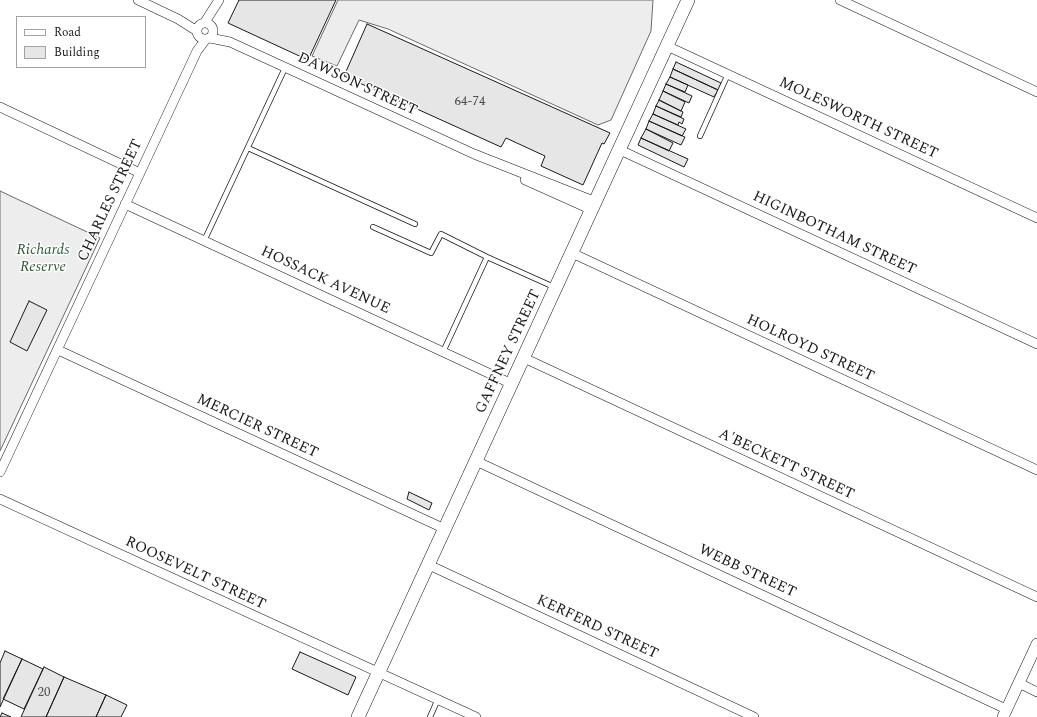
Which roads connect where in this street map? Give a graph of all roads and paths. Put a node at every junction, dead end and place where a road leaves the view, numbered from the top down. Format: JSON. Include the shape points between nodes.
{"nodes":[{"id":1,"x":138,"y":0,"type":"edge"},
{"id":2,"x":688,"y":0,"type":"edge"},
{"id":3,"x":840,"y":0,"type":"edge"},
{"id":4,"x":219,"y":2,"type":"edge"},
{"id":5,"x":205,"y":31,"type":"junction"},
{"id":6,"x":667,"y":46,"type":"junction"},
{"id":7,"x":285,"y":68,"type":"junction"},
{"id":8,"x":728,"y":74,"type":"junction"},
{"id":9,"x":1037,"y":92,"type":"edge"},
{"id":10,"x":0,"y":107,"type":"edge"},
{"id":11,"x":700,"y":136,"type":"dead end"},
{"id":12,"x":248,"y":148,"type":"junction"},
{"id":13,"x":620,"y":150,"type":"junction"},
{"id":14,"x":140,"y":173,"type":"junction"},
{"id":15,"x":125,"y":204,"type":"junction"},
{"id":16,"x":594,"y":206,"type":"junction"},
{"id":17,"x":1037,"y":218,"type":"edge"},
{"id":18,"x":416,"y":224,"type":"dead end"},
{"id":19,"x":373,"y":226,"type":"dead end"},
{"id":20,"x":204,"y":241,"type":"junction"},
{"id":21,"x":572,"y":253,"type":"junction"},
{"id":22,"x":487,"y":256,"type":"junction"},
{"id":23,"x":556,"y":288,"type":"junction"},
{"id":24,"x":1037,"y":344,"type":"edge"},
{"id":25,"x":58,"y":350,"type":"junction"},
{"id":26,"x":443,"y":352,"type":"junction"},
{"id":27,"x":524,"y":358,"type":"junction"},
{"id":28,"x":512,"y":384,"type":"junction"},
{"id":29,"x":476,"y":461,"type":"junction"},
{"id":30,"x":1037,"y":470,"type":"edge"},
{"id":31,"x":0,"y":472,"type":"edge"},
{"id":32,"x":0,"y":499,"type":"edge"},
{"id":33,"x":445,"y":529,"type":"junction"},
{"id":34,"x":429,"y":565,"type":"junction"},
{"id":35,"x":1037,"y":597,"type":"edge"},
{"id":36,"x":1037,"y":644,"type":"edge"},
{"id":37,"x":379,"y":672,"type":"junction"},
{"id":38,"x":1019,"y":683,"type":"junction"},
{"id":39,"x":1037,"y":692,"type":"edge"},
{"id":40,"x":438,"y":699,"type":"junction"},
{"id":41,"x":1005,"y":713,"type":"edge"},
{"id":42,"x":358,"y":717,"type":"edge"},
{"id":43,"x":430,"y":717,"type":"edge"},
{"id":44,"x":476,"y":717,"type":"edge"},
{"id":45,"x":754,"y":717,"type":"edge"}],
"edges":[{"from":1,"to":5,"type":"street","name":"DAWSON STREET"},
{"from":2,"to":6,"type":"main road","name":"GAFFNEY STREET"},
{"from":3,"to":9,"type":"street"},
{"from":4,"to":5,"type":"street","name":"CHARLES STREET"},
{"from":5,"to":7,"type":"street","name":"DAWSON STREET"},
{"from":5,"to":14,"type":"street","name":"CHARLES STREET"},
{"from":6,"to":8,"type":"street","name":"MOLESWORTH STREET"},
{"from":6,"to":13,"type":"main road","name":"GAFFNEY STREET"},
{"from":7,"to":12,"type":"lane"},
{"from":7,"to":16,"type":"street","name":"DAWSON STREET","via":[[509,172]]},
{"from":8,"to":11,"type":"lane"},
{"from":8,"to":17,"type":"street","name":"MOLESWORTH STREET"},
{"from":10,"to":14,"type":"street"},
{"from":12,"to":18,"type":"lane"},
{"from":12,"to":20,"type":"lane"},
{"from":13,"to":16,"type":"main road","name":"GAFFNEY STREET"},
{"from":13,"to":24,"type":"street","name":"HIGINBOTHAM STREET"},
{"from":14,"to":15,"type":"street","name":"CHARLES STREET"},
{"from":15,"to":20,"type":"street","name":"HOSSACK AVENUE"},
{"from":15,"to":25,"type":"street","name":"CHARLES STREET"},
{"from":16,"to":21,"type":"main road","name":"GAFFNEY STREET"},
{"from":19,"to":22,"type":"lane","via":[[431,253],[441,234]]},
{"from":20,"to":26,"type":"street","name":"HOSSACK AVENUE"},
{"from":21,"to":23,"type":"main road","name":"GAFFNEY STREET"},
{"from":21,"to":30,"type":"street","name":"HOLROYD STREET"},
{"from":22,"to":23,"type":"lane"},
{"from":22,"to":26,"type":"lane"},
{"from":23,"to":27,"type":"main road","name":"GAFFNEY STREET"},
{"from":25,"to":31,"type":"street","name":"CHARLES STREET"},
{"from":25,"to":33,"type":"street","name":"MERCIER STREET"},
{"from":26,"to":28,"type":"street","name":"HOSSACK AVENUE"},
{"from":27,"to":28,"type":"main road","name":"GAFFNEY STREET"},
{"from":27,"to":35,"type":"street","name":"A'BECKETT STREET"},
{"from":28,"to":29,"type":"main road","name":"GAFFNEY STREET"},
{"from":29,"to":33,"type":"main road","name":"GAFFNEY STREET"},
{"from":29,"to":41,"type":"street","name":"WEBB STREET"},
{"from":32,"to":37,"type":"street","name":"ROOSEVELT STREET"},
{"from":33,"to":34,"type":"main road","name":"GAFFNEY STREET"},
{"from":34,"to":37,"type":"main road","name":"GAFFNEY STREET"},
{"from":34,"to":45,"type":"street","name":"KERFERD STREET"},
{"from":36,"to":38,"type":"street"},
{"from":37,"to":40,"type":"street","name":"ROOSEVELT STREET"},
{"from":37,"to":42,"type":"main road","name":"GAFFNEY STREET"},
{"from":38,"to":39,"type":"street"},
{"from":38,"to":41,"type":"street"},
{"from":40,"to":43,"type":"lane"},
{"from":40,"to":44,"type":"street","name":"ROOSEVELT STREET"}]}
